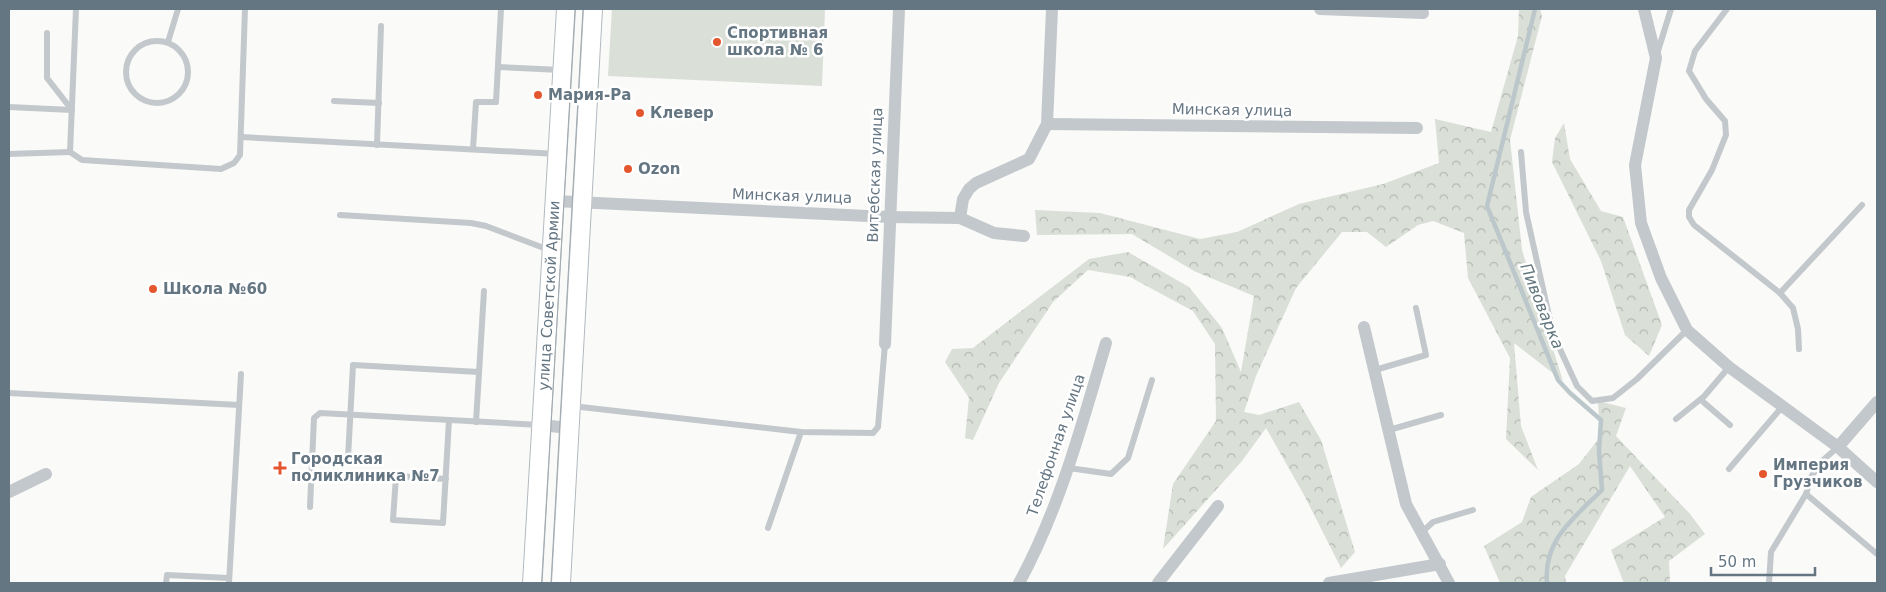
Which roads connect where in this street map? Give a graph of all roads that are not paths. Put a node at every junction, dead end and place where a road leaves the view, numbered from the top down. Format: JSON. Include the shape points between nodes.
{"nodes":[{"id":1,"x":76,"y":9,"type":"edge"},
{"id":2,"x":178,"y":9,"type":"edge"},
{"id":3,"x":245,"y":9,"type":"edge"},
{"id":4,"x":501,"y":9,"type":"edge"},
{"id":5,"x":566,"y":9,"type":"edge"},
{"id":6,"x":593,"y":9,"type":"edge"},
{"id":7,"x":899,"y":9,"type":"edge"},
{"id":8,"x":1052,"y":9,"type":"edge"},
{"id":9,"x":1320,"y":9,"type":"edge"},
{"id":10,"x":1644,"y":9,"type":"edge"},
{"id":11,"x":1671,"y":9,"type":"edge"},
{"id":12,"x":1727,"y":9,"type":"edge"},
{"id":13,"x":1423,"y":13,"type":"dead end"},
{"id":14,"x":381,"y":26,"type":"dead end"},
{"id":15,"x":48,"y":33,"type":"dead end"},
{"id":16,"x":168,"y":42,"type":"junction"},
{"id":17,"x":1656,"y":58,"type":"junction"},
{"id":18,"x":498,"y":67,"type":"junction"},
{"id":19,"x":562,"y":70,"type":"junction"},
{"id":20,"x":334,"y":101,"type":"dead end"},
{"id":21,"x":379,"y":103,"type":"junction"},
{"id":22,"x":9,"y":107,"type":"edge"},
{"id":23,"x":72,"y":110,"type":"junction"},
{"id":24,"x":1047,"y":124,"type":"junction"},
{"id":25,"x":1417,"y":128,"type":"dead end"},
{"id":26,"x":241,"y":137,"type":"junction"},
{"id":27,"x":377,"y":145,"type":"junction"},
{"id":28,"x":473,"y":148,"type":"junction"},
{"id":29,"x":70,"y":152,"type":"junction"},
{"id":30,"x":1521,"y":152,"type":"dead end"},
{"id":31,"x":9,"y":154,"type":"edge"},
{"id":32,"x":558,"y":154,"type":"junction"},
{"id":33,"x":555,"y":201,"type":"junction"},
{"id":34,"x":583,"y":203,"type":"junction"},
{"id":35,"x":1862,"y":205,"type":"dead end"},
{"id":36,"x":340,"y":215,"type":"dead end"},
{"id":37,"x":889,"y":217,"type":"junction"},
{"id":38,"x":960,"y":218,"type":"junction"},
{"id":39,"x":1024,"y":236,"type":"dead end"},
{"id":40,"x":552,"y":252,"type":"junction"},
{"id":41,"x":484,"y":291,"type":"dead end"},
{"id":42,"x":1780,"y":293,"type":"junction"},
{"id":43,"x":1416,"y":308,"type":"dead end"},
{"id":44,"x":1364,"y":327,"type":"dead end"},
{"id":45,"x":1687,"y":330,"type":"junction"},
{"id":46,"x":1106,"y":343,"type":"dead end"},
{"id":47,"x":885,"y":344,"type":"joint"},
{"id":48,"x":1799,"y":350,"type":"dead end"},
{"id":49,"x":1729,"y":367,"type":"junction"},
{"id":50,"x":1375,"y":370,"type":"junction"},
{"id":51,"x":479,"y":372,"type":"junction"},
{"id":52,"x":241,"y":374,"type":"dead end"},
{"id":53,"x":1152,"y":380,"type":"dead end"},
{"id":54,"x":9,"y":393,"type":"edge"},
{"id":55,"x":1702,"y":398,"type":"junction"},
{"id":56,"x":1877,"y":402,"type":"edge"},
{"id":57,"x":239,"y":405,"type":"junction"},
{"id":58,"x":571,"y":406,"type":"junction"},
{"id":59,"x":1782,"y":407,"type":"junction"},
{"id":60,"x":350,"y":414,"type":"junction"},
{"id":61,"x":1441,"y":415,"type":"dead end"},
{"id":62,"x":1676,"y":419,"type":"dead end"},
{"id":63,"x":450,"y":420,"type":"junction"},
{"id":64,"x":476,"y":422,"type":"junction"},
{"id":65,"x":1730,"y":425,"type":"dead end"},
{"id":66,"x":541,"y":426,"type":"junction"},
{"id":67,"x":569,"y":428,"type":"junction"},
{"id":68,"x":1389,"y":430,"type":"junction"},
{"id":69,"x":801,"y":432,"type":"junction"},
{"id":70,"x":1838,"y":448,"type":"junction"},
{"id":71,"x":348,"y":458,"type":"dead end"},
{"id":72,"x":1069,"y":468,"type":"junction"},
{"id":73,"x":1729,"y":469,"type":"dead end"},
{"id":74,"x":46,"y":474,"type":"dead end"},
{"id":75,"x":446,"y":479,"type":"junction"},
{"id":76,"x":1877,"y":482,"type":"edge"},
{"id":77,"x":9,"y":492,"type":"edge"},
{"id":78,"x":1806,"y":494,"type":"junction"},
{"id":79,"x":1218,"y":506,"type":"dead end"},
{"id":80,"x":310,"y":507,"type":"dead end"},
{"id":81,"x":1473,"y":510,"type":"dead end"},
{"id":82,"x":768,"y":528,"type":"dead end"},
{"id":83,"x":1421,"y":533,"type":"junction"},
{"id":84,"x":1877,"y":554,"type":"edge"},
{"id":85,"x":1440,"y":564,"type":"junction"},
{"id":86,"x":229,"y":581,"type":"edge"},
{"id":87,"x":1771,"y":582,"type":"edge"},
{"id":88,"x":166,"y":583,"type":"edge"},
{"id":89,"x":532,"y":583,"type":"edge"},
{"id":90,"x":561,"y":583,"type":"edge"},
{"id":91,"x":1019,"y":583,"type":"edge"},
{"id":92,"x":1158,"y":583,"type":"edge"},
{"id":93,"x":1329,"y":583,"type":"edge"},
{"id":94,"x":1449,"y":583,"type":"edge"}],
"edges":[{"from":1,"to":23,"type":"lane"},
{"from":2,"to":16,"type":"lane"},
{"from":3,"to":26,"type":"lane"},
{"from":4,"to":18,"type":"lane"},
{"from":5,"to":19,"type":"main road","name":"улица Советской Армии"},
{"from":6,"to":34,"type":"main road","name":"улица Советской Армии"},
{"from":7,"to":37,"type":"street","name":"Витебская улица"},
{"from":8,"to":24,"type":"street"},
{"from":9,"to":13,"type":"street"},
{"from":10,"to":17,"type":"street"},
{"from":11,"to":17,"type":"lane"},
{"from":12,"to":42,"type":"lane","via":[[1695,51],[1689,71],[1706,99],[1725,121],[1726,135],[1712,170],[1689,210],[1689,217],[1694,225]]},
{"from":14,"to":21,"type":"lane"},
{"from":15,"to":23,"type":"lane","via":[[47,78]]},
{"from":16,"to":16,"type":"lane","via":[[186,59],[185,84],[169,103],[145,102],[129,85],[126,70],[129,59],[144,43]]},
{"from":17,"to":45,"type":"street","via":[[1636,164],[1641,224],[1661,278]]},
{"from":18,"to":19,"type":"lane"},
{"from":18,"to":28,"type":"lane","via":[[496,102],[476,102]]},
{"from":19,"to":32,"type":"main road","name":"улица Советской Армии"},
{"from":20,"to":21,"type":"lane"},
{"from":21,"to":27,"type":"lane"},
{"from":22,"to":23,"type":"lane"},
{"from":23,"to":29,"type":"lane"},
{"from":24,"to":25,"type":"street","name":"Минская улица"},
{"from":24,"to":38,"type":"street","via":[[1029,159],[968,189]]},
{"from":26,"to":27,"type":"lane"},
{"from":26,"to":29,"type":"lane","via":[[240,155],[234,163],[221,168],[82,160]]},
{"from":27,"to":28,"type":"lane"},
{"from":28,"to":32,"type":"lane"},
{"from":29,"to":31,"type":"lane"},
{"from":30,"to":45,"type":"lane","via":[[1526,212],[1553,334],[1577,386],[1592,401],[1613,398]]},
{"from":32,"to":33,"type":"main road","name":"улица Советской Армии"},
{"from":33,"to":34,"type":"street","name":"Минская улица"},
{"from":33,"to":40,"type":"main road","name":"улица Советской Армии"},
{"from":34,"to":37,"type":"street","name":"Минская улица"},
{"from":34,"to":58,"type":"main road","name":"улица Советской Армии"},
{"from":35,"to":42,"type":"lane"},
{"from":36,"to":40,"type":"lane","via":[[472,223]]},
{"from":37,"to":38,"type":"street","name":"Минская улица"},
{"from":37,"to":47,"type":"street","name":"Витебская улица"},
{"from":38,"to":39,"type":"street","name":"Минская улица","via":[[994,233]]},
{"from":40,"to":66,"type":"main road","name":"улица Советской Армии"},
{"from":41,"to":51,"type":"lane"},
{"from":42,"to":48,"type":"lane","via":[[1793,308]]},
{"from":43,"to":50,"type":"lane","via":[[1426,355]]},
{"from":44,"to":50,"type":"street"},
{"from":45,"to":49,"type":"street"},
{"from":46,"to":72,"type":"street","name":"Телефонная улица"},
{"from":47,"to":69,"type":"lane","via":[[878,427],[872,433]]},
{"from":49,"to":55,"type":"lane"},
{"from":49,"to":59,"type":"street"},
{"from":50,"to":68,"type":"street"},
{"from":51,"to":60,"type":"lane","via":[[353,365]]},
{"from":51,"to":64,"type":"lane"},
{"from":52,"to":57,"type":"lane"},
{"from":53,"to":72,"type":"lane","via":[[1128,458],[1111,474]]},
{"from":54,"to":57,"type":"lane"},
{"from":55,"to":62,"type":"lane"},
{"from":55,"to":65,"type":"lane"},
{"from":56,"to":70,"type":"street"},
{"from":57,"to":86,"type":"lane"},
{"from":58,"to":67,"type":"main road","name":"улица Советской Армии"},
{"from":58,"to":69,"type":"lane"},
{"from":59,"to":70,"type":"street"},
{"from":59,"to":73,"type":"lane"},
{"from":60,"to":63,"type":"lane"},
{"from":60,"to":71,"type":"lane"},
{"from":60,"to":80,"type":"lane","via":[[320,413],[314,418]]},
{"from":61,"to":68,"type":"lane"},
{"from":63,"to":64,"type":"lane"},
{"from":63,"to":75,"type":"lane"},
{"from":64,"to":66,"type":"lane"},
{"from":66,"to":67,"type":"street"},
{"from":66,"to":89,"type":"main road","name":"улица Советской Армии"},
{"from":67,"to":90,"type":"main road","name":"улица Советской Армии"},
{"from":68,"to":83,"type":"street","via":[[1406,504]]},
{"from":69,"to":82,"type":"lane"},
{"from":70,"to":76,"type":"street"},
{"from":70,"to":78,"type":"lane","via":[[1822,461],[1811,477]]},
{"from":72,"to":91,"type":"street","name":"Телефонная улица","via":[[1034,557]]},
{"from":74,"to":77,"type":"street"},
{"from":75,"to":75,"type":"lane","via":[[443,523],[394,520],[396,476]]},
{"from":78,"to":84,"type":"lane"},
{"from":78,"to":87,"type":"lane","via":[[1771,552]]},
{"from":79,"to":92,"type":"street"},
{"from":81,"to":83,"type":"lane","via":[[1433,522]]},
{"from":83,"to":85,"type":"street"},
{"from":85,"to":93,"type":"street"},
{"from":85,"to":94,"type":"street"},
{"from":86,"to":88,"type":"lane","via":[[167,574]]}]}
